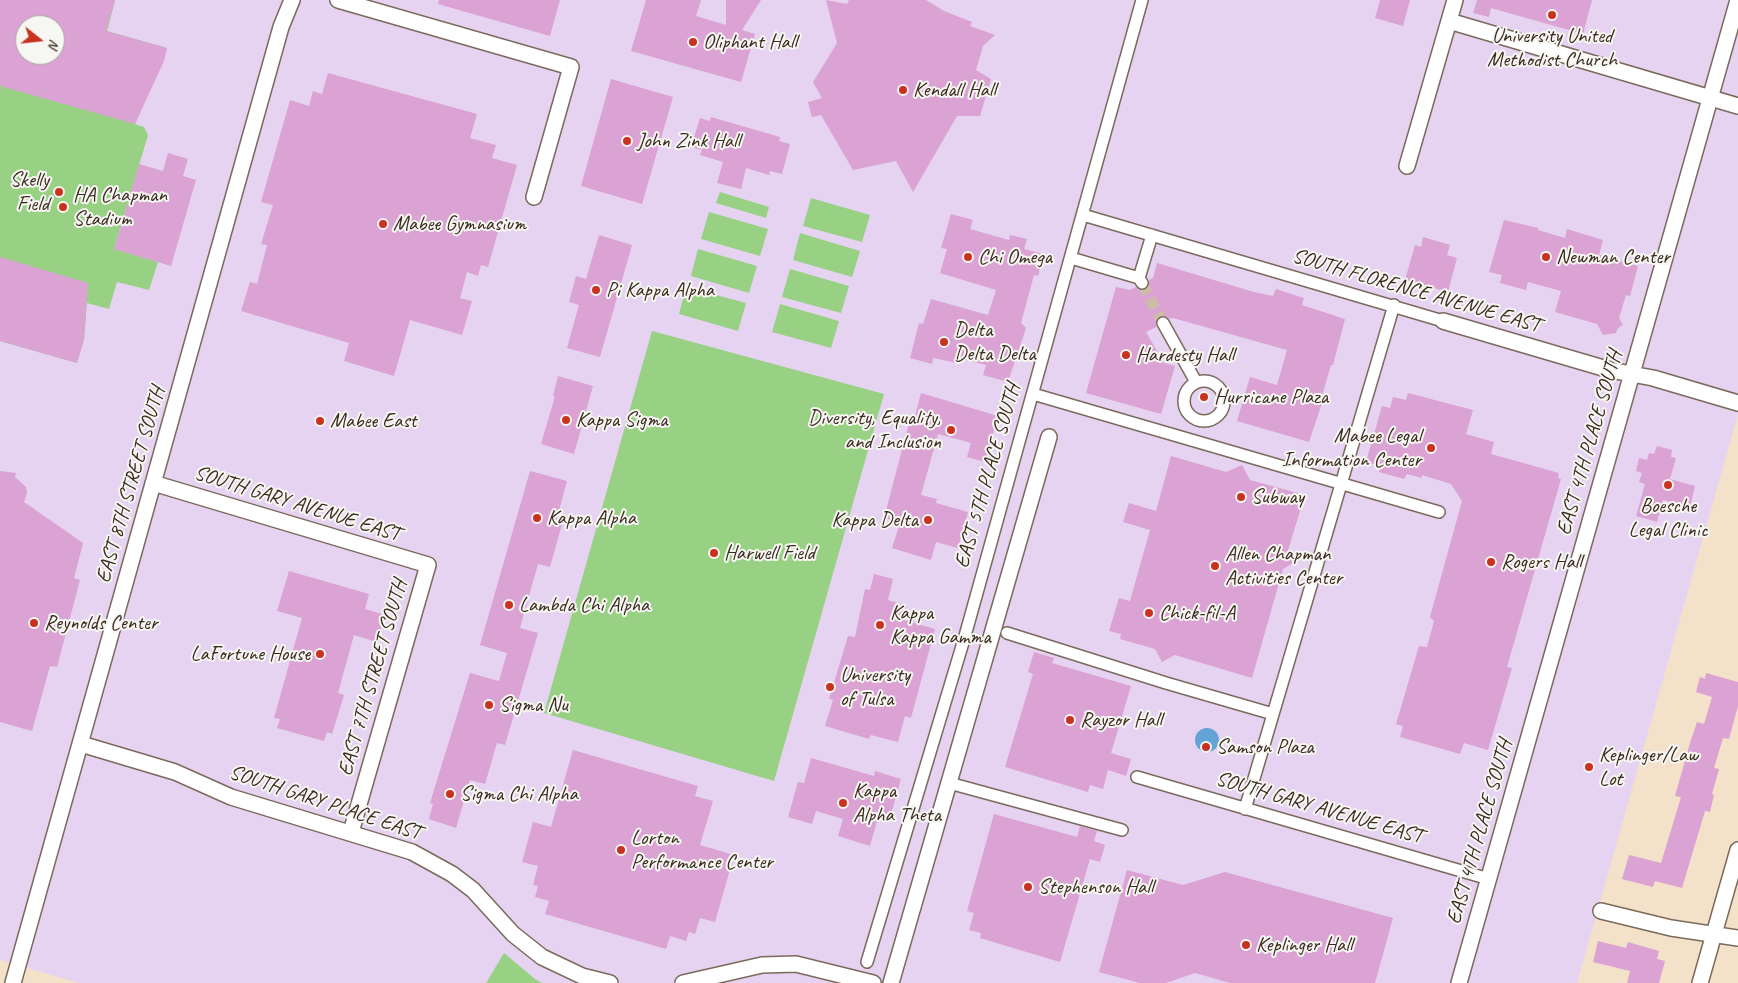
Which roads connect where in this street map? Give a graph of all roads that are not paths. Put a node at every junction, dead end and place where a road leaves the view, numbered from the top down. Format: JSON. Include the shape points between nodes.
{"nodes":[{"id":1,"x":292,"y":0,"type":"edge"},
{"id":2,"x":338,"y":0,"type":"edge"},
{"id":3,"x":1142,"y":0,"type":"edge"},
{"id":4,"x":1455,"y":0,"type":"edge"},
{"id":5,"x":1738,"y":0,"type":"edge"},
{"id":6,"x":1449,"y":21,"type":"junction"},
{"id":7,"x":1710,"y":98,"type":"junction"},
{"id":8,"x":1738,"y":106,"type":"edge"},
{"id":9,"x":1407,"y":166,"type":"dead end"},
{"id":10,"x":534,"y":197,"type":"dead end"},
{"id":11,"x":1083,"y":215,"type":"junction"},
{"id":12,"x":1152,"y":235,"type":"junction"},
{"id":13,"x":1071,"y":258,"type":"junction"},
{"id":14,"x":1394,"y":305,"type":"junction"},
{"id":15,"x":1443,"y":321,"type":"joint"},
{"id":16,"x":1163,"y":323,"type":"tunnel mouth"},
{"id":17,"x":1631,"y":374,"type":"junction"},
{"id":18,"x":1196,"y":382,"type":"junction"},
{"id":19,"x":1033,"y":394,"type":"junction"},
{"id":20,"x":1738,"y":403,"type":"edge"},
{"id":21,"x":1199,"y":421,"type":"junction"},
{"id":22,"x":1049,"y":437,"type":"dead end"},
{"id":23,"x":1194,"y":441,"type":"junction"},
{"id":24,"x":153,"y":483,"type":"junction"},
{"id":25,"x":1342,"y":485,"type":"junction"},
{"id":26,"x":1439,"y":512,"type":"dead end"},
{"id":27,"x":428,"y":565,"type":"joint"},
{"id":28,"x":1007,"y":633,"type":"dead end"},
{"id":29,"x":1273,"y":714,"type":"junction"},
{"id":30,"x":81,"y":744,"type":"junction"},
{"id":31,"x":1137,"y":777,"type":"dead end"},
{"id":32,"x":948,"y":783,"type":"junction"},
{"id":33,"x":1245,"y":809,"type":"junction"},
{"id":34,"x":1122,"y":830,"type":"dead end"},
{"id":35,"x":351,"y":832,"type":"junction"},
{"id":36,"x":1738,"y":850,"type":"edge"},
{"id":37,"x":1488,"y":879,"type":"junction"},
{"id":38,"x":1601,"y":911,"type":"dead end"},
{"id":39,"x":1714,"y":935,"type":"junction"},
{"id":40,"x":1738,"y":938,"type":"edge"},
{"id":41,"x":867,"y":962,"type":"dead end"},
{"id":42,"x":13,"y":983,"type":"edge"},
{"id":43,"x":610,"y":983,"type":"edge"},
{"id":44,"x":683,"y":983,"type":"edge"},
{"id":45,"x":873,"y":983,"type":"edge"},
{"id":46,"x":891,"y":983,"type":"edge"},
{"id":47,"x":1459,"y":983,"type":"edge"},
{"id":48,"x":1700,"y":983,"type":"edge"}],
"edges":[{"from":1,"to":24,"type":"street","name":"EAST 8TH STREET SOUTH","via":[[281,27]]},
{"from":2,"to":10,"type":"street","via":[[571,67]]},
{"from":3,"to":11,"type":"street","name":"EAST 5TH PLACE SOUTH"},
{"from":4,"to":6,"type":"street"},
{"from":5,"to":7,"type":"street","name":"EAST 4TH PLACE SOUTH"},
{"from":6,"to":7,"type":"street"},
{"from":6,"to":9,"type":"street"},
{"from":7,"to":8,"type":"street"},
{"from":7,"to":17,"type":"street","name":"EAST 4TH PLACE SOUTH"},
{"from":11,"to":12,"type":"street","name":"SOUTH FLORENCE AVENUE EAST"},
{"from":11,"to":13,"type":"street","name":"EAST 5TH PLACE SOUTH"},
{"from":12,"to":13,"type":"street","via":[[1141,281]]},
{"from":12,"to":14,"type":"street","name":"SOUTH FLORENCE AVENUE EAST"},
{"from":13,"to":19,"type":"street","name":"EAST 5TH PLACE SOUTH"},
{"from":14,"to":15,"type":"street","name":"SOUTH FLORENCE AVENUE EAST"},
{"from":14,"to":25,"type":"street"},
{"from":15,"to":17,"type":"street","name":"SOUTH FLORENCE AVENUE EAST"},
{"from":16,"to":18,"type":"street"},
{"from":17,"to":20,"type":"street","name":"SOUTH FLORENCE AVENUE EAST"},
{"from":17,"to":37,"type":"street","name":"EAST 4TH PLACE SOUTH"},
{"from":18,"to":21,"type":"street","via":[[1186,390],[1184,403],[1188,414]]},
{"from":18,"to":21,"type":"street","via":[[1216,384],[1225,402],[1219,415]]},
{"from":19,"to":23,"type":"street"},
{"from":19,"to":41,"type":"street","name":"EAST 5TH PLACE SOUTH","via":[[965,636]]},
{"from":21,"to":23,"type":"street"},
{"from":22,"to":32,"type":"street"},
{"from":23,"to":25,"type":"street"},
{"from":24,"to":27,"type":"street","name":"SOUTH GARY AVENUE EAST"},
{"from":24,"to":30,"type":"street","name":"EAST 8TH STREET SOUTH"},
{"from":25,"to":26,"type":"street"},
{"from":25,"to":29,"type":"street"},
{"from":27,"to":35,"type":"street","name":"EAST 7TH STREET SOUTH"},
{"from":28,"to":29,"type":"street"},
{"from":29,"to":33,"type":"street"},
{"from":30,"to":35,"type":"street","name":"SOUTH GARY PLACE EAST","via":[[175,772],[231,797]]},
{"from":30,"to":42,"type":"street","name":"EAST 8TH STREET SOUTH"},
{"from":31,"to":33,"type":"street","name":"SOUTH GARY AVENUE EAST"},
{"from":32,"to":34,"type":"street"},
{"from":32,"to":46,"type":"street"},
{"from":33,"to":37,"type":"street","name":"SOUTH GARY AVENUE EAST"},
{"from":35,"to":43,"type":"street","name":"SOUTH GARY PLACE EAST","via":[[396,845],[430,860],[473,890],[513,934],[542,957],[582,976]]},
{"from":36,"to":39,"type":"street"},
{"from":37,"to":47,"type":"street","name":"EAST 4TH PLACE SOUTH"},
{"from":38,"to":39,"type":"street"},
{"from":39,"to":40,"type":"street"},
{"from":39,"to":48,"type":"street"},
{"from":44,"to":45,"type":"street","via":[[762,965],[796,964]]}]}
